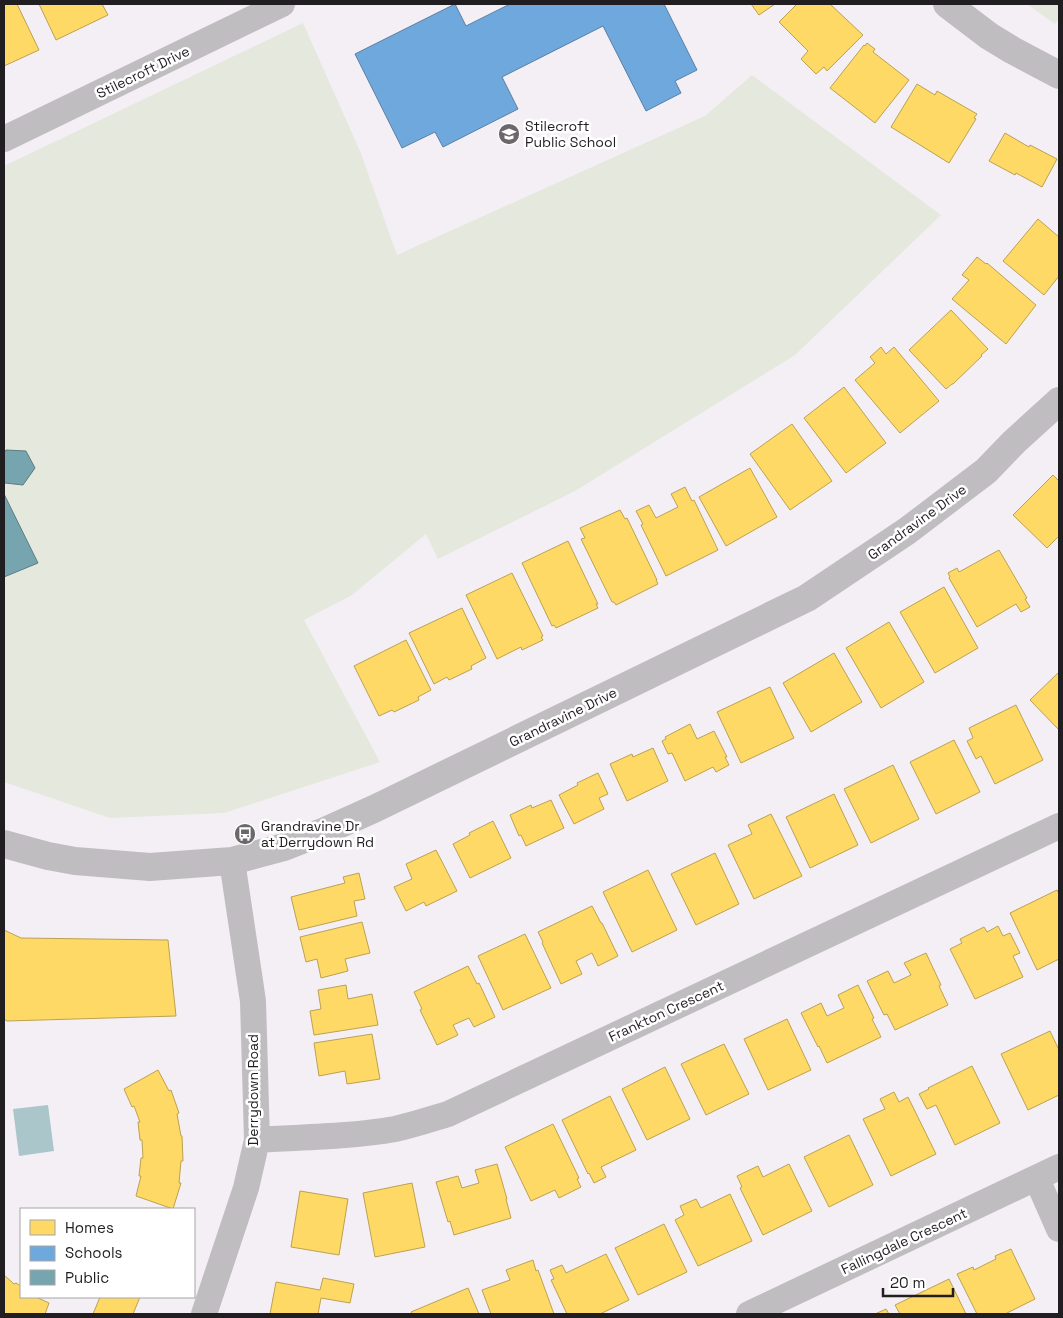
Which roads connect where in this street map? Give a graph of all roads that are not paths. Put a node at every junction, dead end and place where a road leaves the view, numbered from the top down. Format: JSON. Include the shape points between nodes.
{"nodes":[{"id":1,"x":282,"y":4,"type":"edge"},
{"id":2,"x":946,"y":4,"type":"edge"},
{"id":3,"x":1059,"y":75,"type":"edge"},
{"id":4,"x":4,"y":139,"type":"edge"},
{"id":5,"x":1059,"y":401,"type":"edge"},
{"id":6,"x":1059,"y":826,"type":"edge"},
{"id":7,"x":4,"y":844,"type":"edge"},
{"id":8,"x":232,"y":861,"type":"junction"},
{"id":9,"x":256,"y":1140,"type":"junction"},
{"id":10,"x":1048,"y":1173,"type":"edge"},
{"id":11,"x":1059,"y":1229,"type":"edge"},
{"id":12,"x":204,"y":1314,"type":"edge"},
{"id":13,"x":749,"y":1314,"type":"edge"}],
"edges":[{"from":1,"to":4,"type":"street","name":"Stilecroft Drive"},
{"from":2,"to":3,"type":"street","via":[[997,41]]},
{"from":5,"to":8,"type":"street","name":"Grandravine Drive","via":[[986,471],[907,531],[807,598],[333,828],[284,847]]},
{"from":6,"to":9,"type":"street","name":"Frankton Crescent","via":[[448,1114],[366,1133]]},
{"from":7,"to":8,"type":"street","name":"Grandravine Drive","via":[[75,861],[150,867]]},
{"from":8,"to":9,"type":"street","name":"Derrydown Road","via":[[253,1001]]},
{"from":9,"to":12,"type":"street","name":"Derrydown Road","via":[[246,1188]]},
{"from":10,"to":11,"type":"street"},
{"from":10,"to":13,"type":"street","name":"Fallingdale Crescent"}]}
